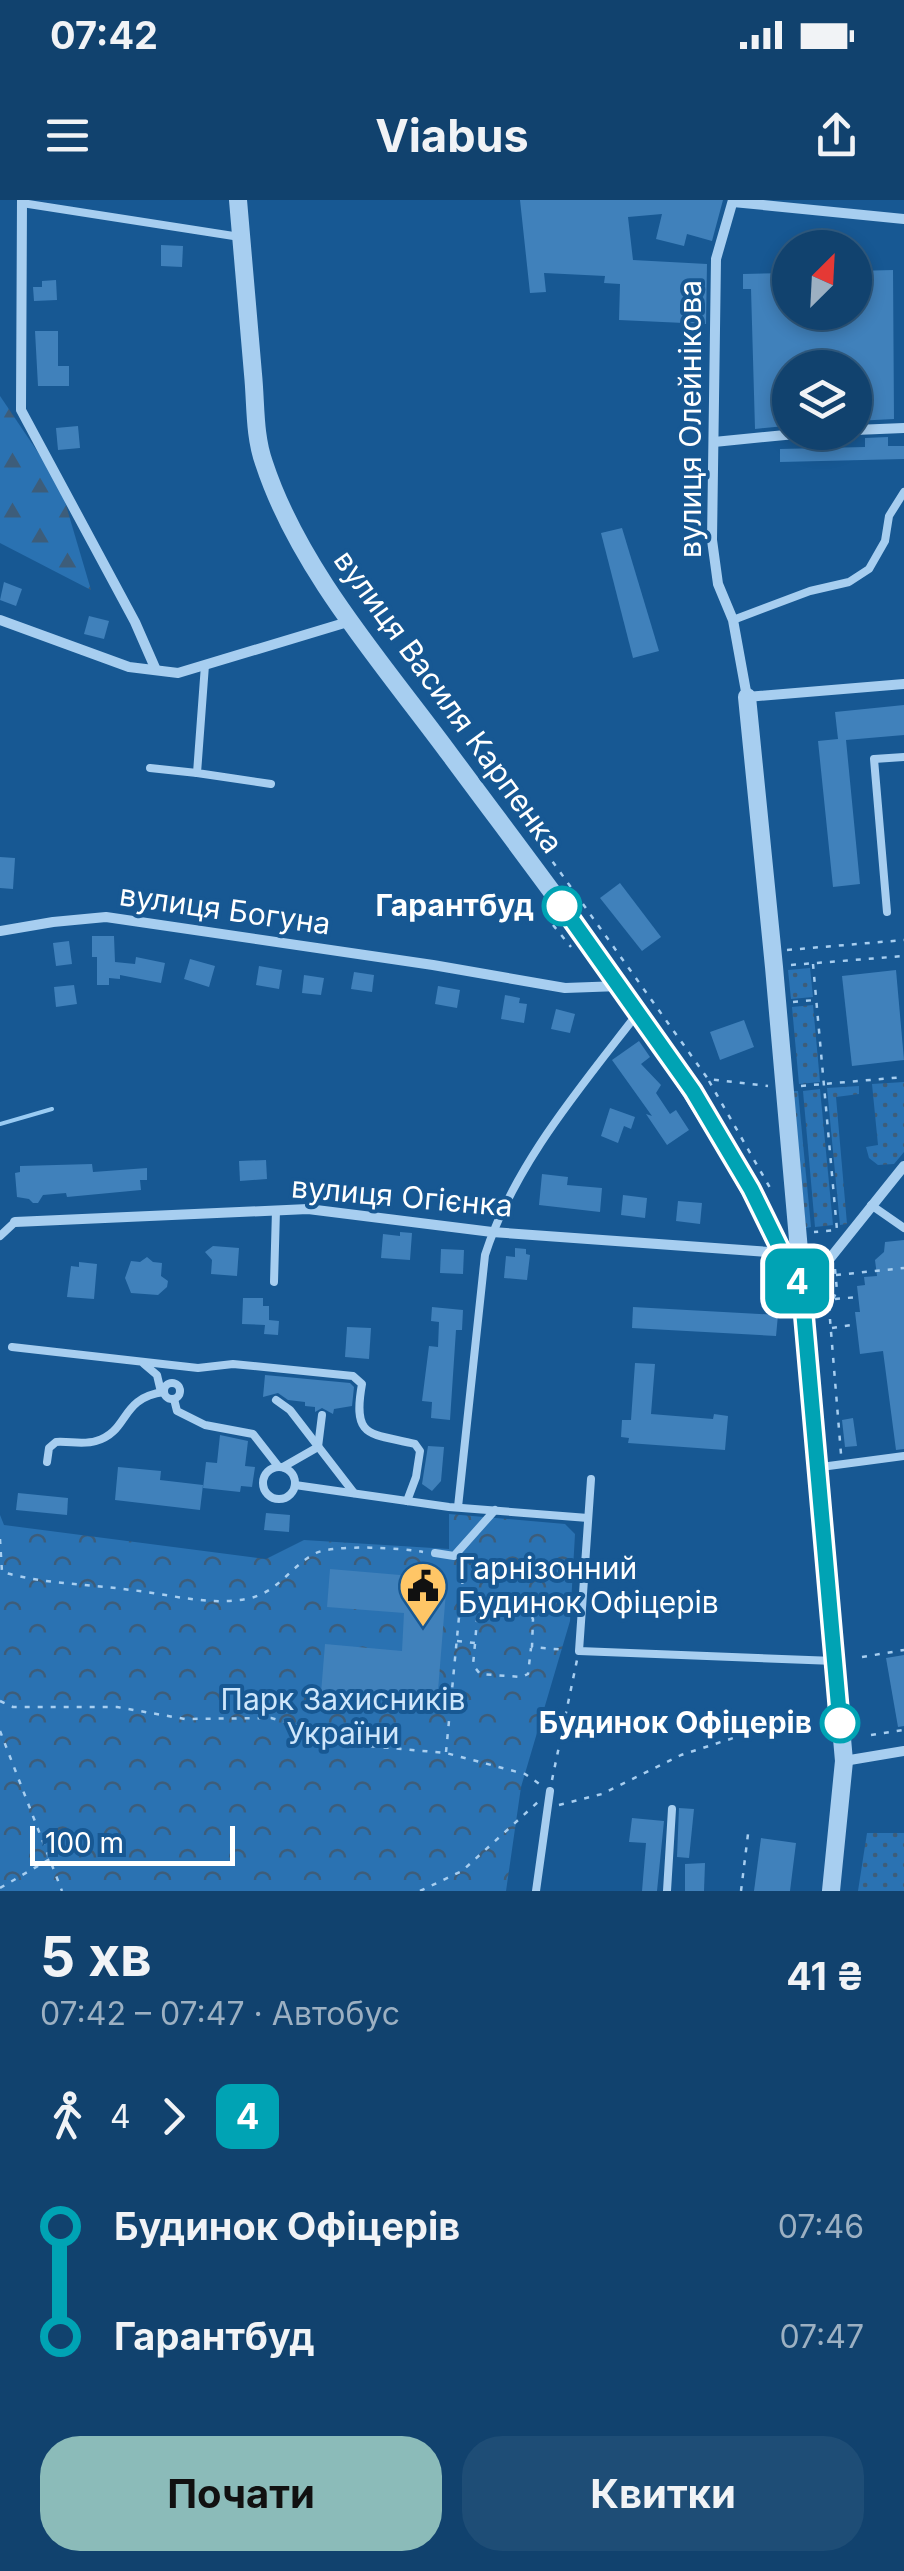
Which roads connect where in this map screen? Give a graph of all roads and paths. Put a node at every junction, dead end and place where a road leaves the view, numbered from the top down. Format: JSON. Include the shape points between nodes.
{"nodes":[{"id":1,"x":238,"y":200,"type":"edge"},
{"id":2,"x":22,"y":201,"type":"edge"},
{"id":3,"x":733,"y":201,"type":"edge"},
{"id":4,"x":904,"y":219,"type":"edge"},
{"id":5,"x":241,"y":238,"type":"junction"},
{"id":6,"x":904,"y":428,"type":"edge"},
{"id":7,"x":872,"y":429,"type":"edge"},
{"id":8,"x":772,"y":436,"type":"edge"},
{"id":9,"x":714,"y":442,"type":"junction"},
{"id":10,"x":904,"y":492,"type":"edge"},
{"id":11,"x":0,"y":620,"type":"edge"},
{"id":12,"x":734,"y":620,"type":"junction"},
{"id":13,"x":351,"y":621,"type":"junction"},
{"id":14,"x":205,"y":665,"type":"junction"},
{"id":15,"x":156,"y":670,"type":"junction"},
{"id":16,"x":904,"y":684,"type":"edge"},
{"id":17,"x":747,"y":696,"type":"junction"},
{"id":18,"x":904,"y":757,"type":"edge"},
{"id":19,"x":150,"y":768,"type":"dead end"},
{"id":20,"x":198,"y":773,"type":"junction"},
{"id":21,"x":271,"y":784,"type":"dead end"},
{"id":22,"x":530,"y":830,"type":"dead end"},
{"id":23,"x":887,"y":912,"type":"dead end"},
{"id":24,"x":0,"y":931,"type":"edge"},
{"id":25,"x":904,"y":940,"type":"edge"},
{"id":26,"x":904,"y":956,"type":"edge"},
{"id":27,"x":778,"y":959,"type":"junction"},
{"id":28,"x":813,"y":964,"type":"junction"},
{"id":29,"x":621,"y":986,"type":"junction"},
{"id":30,"x":816,"y":1000,"type":"junction"},
{"id":31,"x":787,"y":1003,"type":"dead end"},
{"id":32,"x":639,"y":1012,"type":"junction"},
{"id":33,"x":904,"y":1077,"type":"edge"},
{"id":34,"x":708,"y":1079,"type":"junction"},
{"id":35,"x":824,"y":1084,"type":"junction"},
{"id":36,"x":784,"y":1088,"type":"junction"},
{"id":37,"x":904,"y":1166,"type":"edge"},
{"id":38,"x":758,"y":1192,"type":"dead end"},
{"id":39,"x":772,"y":1193,"type":"junction"},
{"id":40,"x":783,"y":1193,"type":"dead end"},
{"id":41,"x":871,"y":1205,"type":"junction"},
{"id":42,"x":276,"y":1210,"type":"junction"},
{"id":43,"x":15,"y":1222,"type":"joint"},
{"id":44,"x":904,"y":1228,"type":"edge"},
{"id":45,"x":827,"y":1231,"type":"junction"},
{"id":46,"x":492,"y":1232,"type":"junction"},
{"id":47,"x":814,"y":1232,"type":"dead end"},
{"id":48,"x":0,"y":1236,"type":"edge"},
{"id":49,"x":828,"y":1239,"type":"dead end"},
{"id":50,"x":784,"y":1253,"type":"junction"},
{"id":51,"x":835,"y":1268,"type":"dead end"},
{"id":52,"x":904,"y":1268,"type":"edge"},
{"id":53,"x":836,"y":1276,"type":"junction"},
{"id":54,"x":274,"y":1282,"type":"dead end"},
{"id":55,"x":802,"y":1293,"type":"junction"},
{"id":56,"x":858,"y":1296,"type":"dead end"},
{"id":57,"x":834,"y":1299,"type":"junction"},
{"id":58,"x":857,"y":1324,"type":"dead end"},
{"id":59,"x":831,"y":1328,"type":"junction"},
{"id":60,"x":12,"y":1347,"type":"dead end"},
{"id":61,"x":141,"y":1361,"type":"junction"},
{"id":62,"x":198,"y":1368,"type":"junction"},
{"id":63,"x":174,"y":1382,"type":"junction"},
{"id":64,"x":162,"y":1392,"type":"junction"},
{"id":65,"x":174,"y":1399,"type":"junction"},
{"id":66,"x":276,"y":1400,"type":"dead end"},
{"id":67,"x":322,"y":1416,"type":"dead end"},
{"id":68,"x":318,"y":1448,"type":"junction"},
{"id":69,"x":904,"y":1456,"type":"edge"},
{"id":70,"x":47,"y":1462,"type":"dead end"},
{"id":71,"x":842,"y":1464,"type":"junction"},
{"id":72,"x":280,"y":1467,"type":"junction"},
{"id":73,"x":816,"y":1467,"type":"junction"},
{"id":74,"x":591,"y":1479,"type":"dead end"},
{"id":75,"x":295,"y":1485,"type":"junction"},
{"id":76,"x":354,"y":1494,"type":"junction"},
{"id":77,"x":407,"y":1501,"type":"junction"},
{"id":78,"x":458,"y":1507,"type":"junction"},
{"id":79,"x":495,"y":1510,"type":"junction"},
{"id":80,"x":588,"y":1518,"type":"junction"},
{"id":81,"x":0,"y":1539,"type":"edge"},
{"id":82,"x":436,"y":1554,"type":"joint"},
{"id":83,"x":464,"y":1565,"type":"dead end"},
{"id":84,"x":1,"y":1572,"type":"edge"},
{"id":85,"x":456,"y":1641,"type":"junction"},
{"id":86,"x":475,"y":1642,"type":"junction"},
{"id":87,"x":532,"y":1647,"type":"junction"},
{"id":88,"x":579,"y":1650,"type":"junction"},
{"id":89,"x":904,"y":1650,"type":"edge"},
{"id":90,"x":862,"y":1656,"type":"dead end"},
{"id":91,"x":835,"y":1661,"type":"junction"},
{"id":92,"x":0,"y":1701,"type":"edge"},
{"id":93,"x":801,"y":1716,"type":"dead end"},
{"id":94,"x":0,"y":1730,"type":"edge"},
{"id":95,"x":904,"y":1730,"type":"edge"},
{"id":96,"x":871,"y":1735,"type":"dead end"},
{"id":97,"x":904,"y":1751,"type":"edge"},
{"id":98,"x":446,"y":1753,"type":"junction"},
{"id":99,"x":844,"y":1761,"type":"junction"},
{"id":100,"x":550,"y":1791,"type":"junction"},
{"id":101,"x":548,"y":1808,"type":"junction"},
{"id":102,"x":672,"y":1809,"type":"dead end"},
{"id":103,"x":748,"y":1834,"type":"dead end"},
{"id":104,"x":50,"y":1860,"type":"junction"},
{"id":105,"x":0,"y":1888,"type":"edge"},
{"id":106,"x":62,"y":1891,"type":"edge"},
{"id":107,"x":420,"y":1891,"type":"edge"},
{"id":108,"x":536,"y":1891,"type":"edge"},
{"id":109,"x":667,"y":1891,"type":"edge"},
{"id":110,"x":740,"y":1891,"type":"edge"},
{"id":111,"x":831,"y":1891,"type":"edge"}],
"edges":[{"from":1,"to":5,"type":"street","name":"вулиця Василя Карпенка"},
{"from":2,"to":5,"type":"lane"},
{"from":2,"to":15,"type":"street","via":[[21,410]]},
{"from":3,"to":4,"type":"street"},
{"from":3,"to":9,"type":"street","name":"вулиця Олейнікова","via":[[716,259]]},
{"from":5,"to":13,"type":"street","name":"вулиця Василя Карпенка","via":[[263,462],[292,530]]},
{"from":6,"to":7,"type":"street"},
{"from":8,"to":9,"type":"street"},
{"from":9,"to":12,"type":"street","name":"вулиця Олейнікова","via":[[712,540],[718,584]]},
{"from":10,"to":12,"type":"lane","via":[[869,569]]},
{"from":11,"to":15,"type":"street","via":[[128,667]]},
{"from":12,"to":17,"type":"street","name":"вулиця Олейнікова"},
{"from":13,"to":14,"type":"street"},
{"from":13,"to":29,"type":"street","name":"вулиця Василя Карпенка"},
{"from":14,"to":15,"type":"street","via":[[178,673]]},
{"from":14,"to":20,"type":"lane"},
{"from":16,"to":17,"type":"street"},
{"from":17,"to":27,"type":"street"},
{"from":18,"to":23,"type":"lane","via":[[874,760]]},
{"from":19,"to":20,"type":"lane"},
{"from":20,"to":21,"type":"lane"},
{"from":22,"to":34,"type":"path"},
{"from":24,"to":29,"type":"street","name":"вулиця Богуна","via":[[106,917],[565,988]]},
{"from":25,"to":27,"type":"path"},
{"from":26,"to":28,"type":"path"},
{"from":27,"to":28,"type":"path"},
{"from":27,"to":36,"type":"street"},
{"from":28,"to":30,"type":"path"},
{"from":29,"to":32,"type":"street","name":"вулиця Василя Карпенка"},
{"from":30,"to":31,"type":"path"},
{"from":30,"to":35,"type":"path"},
{"from":32,"to":46,"type":"lane","via":[[541,1141]]},
{"from":32,"to":50,"type":"street","name":"вулиця Василя Карпенка","via":[[722,1139]]},
{"from":33,"to":35,"type":"path"},
{"from":34,"to":36,"type":"path"},
{"from":34,"to":39,"type":"path"},
{"from":35,"to":36,"type":"path"},
{"from":35,"to":45,"type":"path","via":[[837,1230]]},
{"from":36,"to":55,"type":"street"},
{"from":37,"to":41,"type":"street"},
{"from":38,"to":39,"type":"path"},
{"from":39,"to":40,"type":"path"},
{"from":41,"to":44,"type":"lane"},
{"from":41,"to":55,"type":"street"},
{"from":42,"to":43,"type":"street","name":"вулиця Огієнка"},
{"from":42,"to":46,"type":"street","name":"вулиця Огієнка","via":[[308,1208]]},
{"from":42,"to":54,"type":"lane"},
{"from":43,"to":48,"type":"lane"},
{"from":45,"to":47,"type":"path"},
{"from":45,"to":49,"type":"path"},
{"from":46,"to":50,"type":"street","name":"вулиця Огієнка"},
{"from":46,"to":78,"type":"lane"},
{"from":50,"to":55,"type":"street","name":"вулиця Василя Карпенка"},
{"from":51,"to":53,"type":"path"},
{"from":52,"to":53,"type":"path"},
{"from":53,"to":57,"type":"path"},
{"from":55,"to":73,"type":"street"},
{"from":56,"to":57,"type":"path"},
{"from":57,"to":59,"type":"path"},
{"from":58,"to":59,"type":"path"},
{"from":59,"to":71,"type":"path"},
{"from":60,"to":61,"type":"lane"},
{"from":61,"to":62,"type":"lane"},
{"from":61,"to":64,"type":"lane","via":[[157,1375]]},
{"from":62,"to":63,"type":"lane"},
{"from":62,"to":77,"type":"lane","via":[[233,1364],[353,1376],[362,1384],[358,1417],[366,1432],[420,1451]]},
{"from":63,"to":64,"type":"lane"},
{"from":63,"to":65,"type":"lane","via":[[181,1391]]},
{"from":64,"to":65,"type":"lane"},
{"from":64,"to":70,"type":"lane","via":[[138,1399],[104,1438],[56,1442]]},
{"from":65,"to":72,"type":"lane","via":[[177,1411],[192,1420],[251,1432]]},
{"from":66,"to":68,"type":"lane"},
{"from":67,"to":68,"type":"lane"},
{"from":68,"to":72,"type":"lane"},
{"from":68,"to":76,"type":"lane"},
{"from":69,"to":71,"type":"lane"},
{"from":71,"to":73,"type":"lane"},
{"from":72,"to":75,"type":"lane"},
{"from":72,"to":75,"type":"lane","via":[[264,1476],[269,1496],[285,1498]]},
{"from":73,"to":91,"type":"street"},
{"from":74,"to":80,"type":"lane"},
{"from":75,"to":76,"type":"lane"},
{"from":76,"to":77,"type":"lane"},
{"from":77,"to":78,"type":"lane"},
{"from":78,"to":79,"type":"lane"},
{"from":79,"to":80,"type":"lane"},
{"from":79,"to":82,"type":"lane","via":[[454,1556]]},
{"from":80,"to":88,"type":"lane"},
{"from":81,"to":84,"type":"path"},
{"from":82,"to":84,"type":"path","via":[[386,1548],[317,1553],[268,1592],[244,1600],[35,1582]]},
{"from":83,"to":85,"type":"path"},
{"from":85,"to":86,"type":"path"},
{"from":85,"to":98,"type":"path"},
{"from":86,"to":87,"type":"path","via":[[473,1665],[480,1674],[528,1674]]},
{"from":86,"to":87,"type":"path","via":[[477,1620],[487,1609],[529,1612]]},
{"from":87,"to":88,"type":"path"},
{"from":88,"to":91,"type":"lane"},
{"from":88,"to":100,"type":"path"},
{"from":89,"to":90,"type":"path"},
{"from":91,"to":99,"type":"street"},
{"from":92,"to":98,"type":"path","via":[[185,1718],[271,1718],[368,1746]]},
{"from":93,"to":101,"type":"path","via":[[681,1755],[602,1794]]},
{"from":94,"to":104,"type":"path"},
{"from":95,"to":96,"type":"path"},
{"from":97,"to":99,"type":"street"},
{"from":98,"to":100,"type":"path","via":[[525,1774]]},
{"from":99,"to":111,"type":"street"},
{"from":100,"to":101,"type":"lane"},
{"from":100,"to":107,"type":"path","via":[[462,1870]]},
{"from":101,"to":108,"type":"lane"},
{"from":102,"to":109,"type":"lane"},
{"from":103,"to":110,"type":"path"},
{"from":104,"to":105,"type":"path"},
{"from":104,"to":106,"type":"path"}]}
